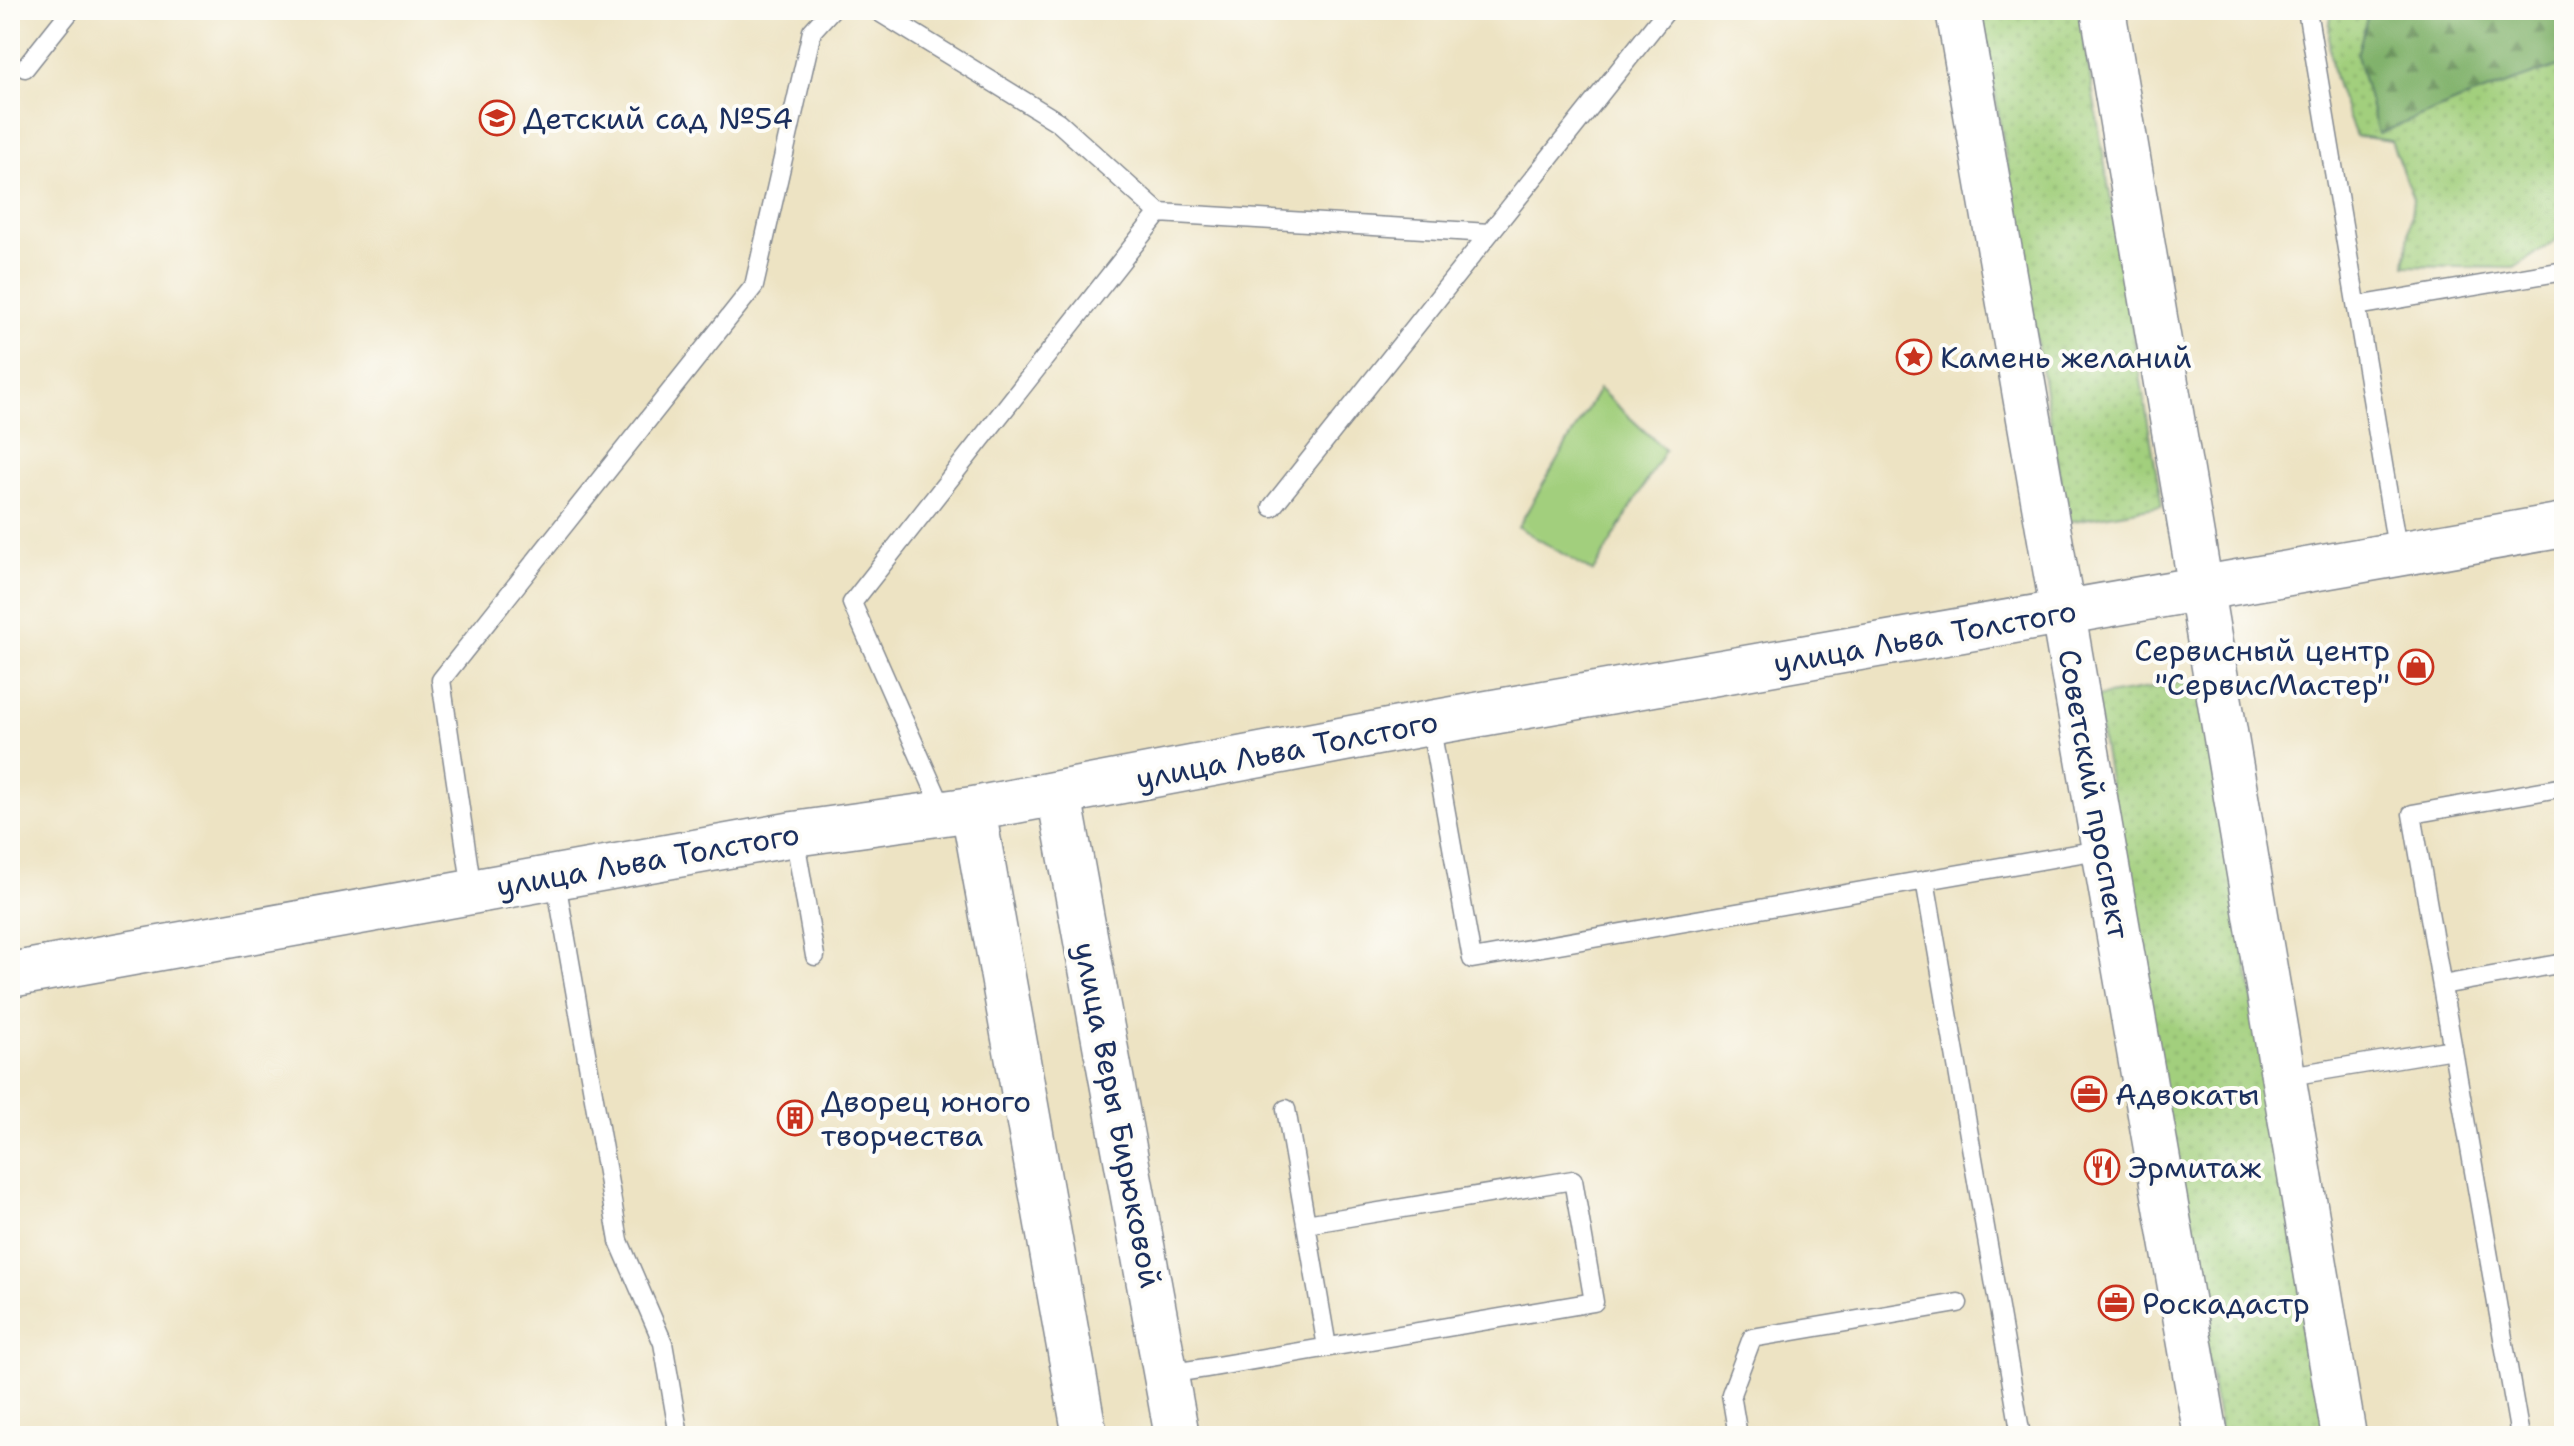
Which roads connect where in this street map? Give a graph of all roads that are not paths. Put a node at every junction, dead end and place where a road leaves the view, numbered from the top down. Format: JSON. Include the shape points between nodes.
{"nodes":[{"id":1,"x":71,"y":10,"type":"edge"},
{"id":2,"x":831,"y":10,"type":"edge"},
{"id":3,"x":876,"y":10,"type":"edge"},
{"id":4,"x":1667,"y":10,"type":"edge"},
{"id":5,"x":1958,"y":10,"type":"edge"},
{"id":6,"x":2103,"y":10,"type":"edge"},
{"id":7,"x":2307,"y":10,"type":"edge"},
{"id":8,"x":25,"y":68,"type":"dead end"},
{"id":9,"x":1159,"y":213,"type":"junction"},
{"id":10,"x":1490,"y":233,"type":"junction"},
{"id":11,"x":2564,"y":271,"type":"edge"},
{"id":12,"x":2357,"y":306,"type":"junction"},
{"id":13,"x":1272,"y":507,"type":"dead end"},
{"id":14,"x":2564,"y":525,"type":"edge"},
{"id":15,"x":2398,"y":554,"type":"junction"},
{"id":16,"x":2200,"y":589,"type":"junction"},
{"id":17,"x":2063,"y":613,"type":"junction"},
{"id":18,"x":1430,"y":723,"type":"junction"},
{"id":19,"x":2564,"y":787,"type":"edge"},
{"id":20,"x":1059,"y":794,"type":"junction"},
{"id":21,"x":959,"y":812,"type":"junction"},
{"id":22,"x":794,"y":834,"type":"junction"},
{"id":23,"x":2104,"y":849,"type":"junction"},
{"id":24,"x":555,"y":876,"type":"junction"},
{"id":25,"x":1925,"y":880,"type":"junction"},
{"id":26,"x":472,"y":890,"type":"junction"},
{"id":27,"x":815,"y":956,"type":"dead end"},
{"id":28,"x":2564,"y":963,"type":"edge"},
{"id":29,"x":10,"y":975,"type":"edge"},
{"id":30,"x":2442,"y":985,"type":"junction"},
{"id":31,"x":2453,"y":1049,"type":"junction"},
{"id":32,"x":2283,"y":1077,"type":"junction"},
{"id":33,"x":1286,"y":1109,"type":"dead end"},
{"id":34,"x":1306,"y":1224,"type":"junction"},
{"id":35,"x":1958,"y":1303,"type":"dead end"},
{"id":36,"x":1327,"y":1347,"type":"junction"},
{"id":37,"x":1166,"y":1374,"type":"junction"},
{"id":38,"x":2202,"y":1435,"type":"edge"},
{"id":39,"x":679,"y":1436,"type":"edge"},
{"id":40,"x":1085,"y":1436,"type":"edge"},
{"id":41,"x":1177,"y":1436,"type":"edge"},
{"id":42,"x":1738,"y":1436,"type":"edge"},
{"id":43,"x":2021,"y":1436,"type":"edge"},
{"id":44,"x":2344,"y":1436,"type":"edge"},
{"id":45,"x":2520,"y":1436,"type":"edge"}],
"edges":[{"from":1,"to":8,"type":"lane"},
{"from":2,"to":26,"type":"lane","via":[[812,31],[754,286],[441,680]]},
{"from":3,"to":9,"type":"lane","via":[[1058,122]]},
{"from":4,"to":10,"type":"lane"},
{"from":5,"to":17,"type":"street","name":"Советский проспект"},
{"from":6,"to":16,"type":"street"},
{"from":7,"to":12,"type":"lane"},
{"from":9,"to":10,"type":"lane"},
{"from":9,"to":21,"type":"lane","via":[[852,603]]},
{"from":10,"to":13,"type":"lane"},
{"from":11,"to":12,"type":"lane"},
{"from":12,"to":15,"type":"lane"},
{"from":14,"to":15,"type":"street","name":"улица Льва Толстого"},
{"from":15,"to":16,"type":"street","name":"улица Льва Толстого"},
{"from":16,"to":17,"type":"street","name":"улица Льва Толстого"},
{"from":16,"to":32,"type":"street"},
{"from":17,"to":18,"type":"street","name":"улица Льва Толстого"},
{"from":17,"to":23,"type":"street","name":"Советский проспект"},
{"from":18,"to":20,"type":"street","name":"улица Льва Толстого"},
{"from":18,"to":25,"type":"lane","via":[[1472,959]]},
{"from":19,"to":30,"type":"lane","via":[[2412,814]]},
{"from":20,"to":21,"type":"street","name":"улица Льва Толстого"},
{"from":20,"to":37,"type":"street","name":"улица Веры Бирюковой"},
{"from":21,"to":22,"type":"street","name":"улица Льва Толстого"},
{"from":21,"to":40,"type":"street"},
{"from":22,"to":24,"type":"street","name":"улица Льва Толстого"},
{"from":22,"to":27,"type":"lane"},
{"from":23,"to":25,"type":"lane"},
{"from":23,"to":38,"type":"street","name":"Советский проспект"},
{"from":24,"to":26,"type":"street","name":"улица Льва Толстого"},
{"from":24,"to":39,"type":"lane","via":[[619,1241],[663,1343]]},
{"from":25,"to":43,"type":"lane"},
{"from":26,"to":29,"type":"street","name":"улица Льва Толстого"},
{"from":28,"to":30,"type":"lane"},
{"from":30,"to":31,"type":"lane"},
{"from":31,"to":32,"type":"lane"},
{"from":31,"to":45,"type":"lane"},
{"from":32,"to":44,"type":"street"},
{"from":33,"to":34,"type":"lane"},
{"from":34,"to":36,"type":"lane"},
{"from":34,"to":36,"type":"lane","via":[[1573,1180],[1594,1302]]},
{"from":35,"to":42,"type":"lane","via":[[1752,1338],[1731,1394]]},
{"from":36,"to":37,"type":"lane"},
{"from":37,"to":41,"type":"street","name":"улица Веры Бирюковой"}]}
